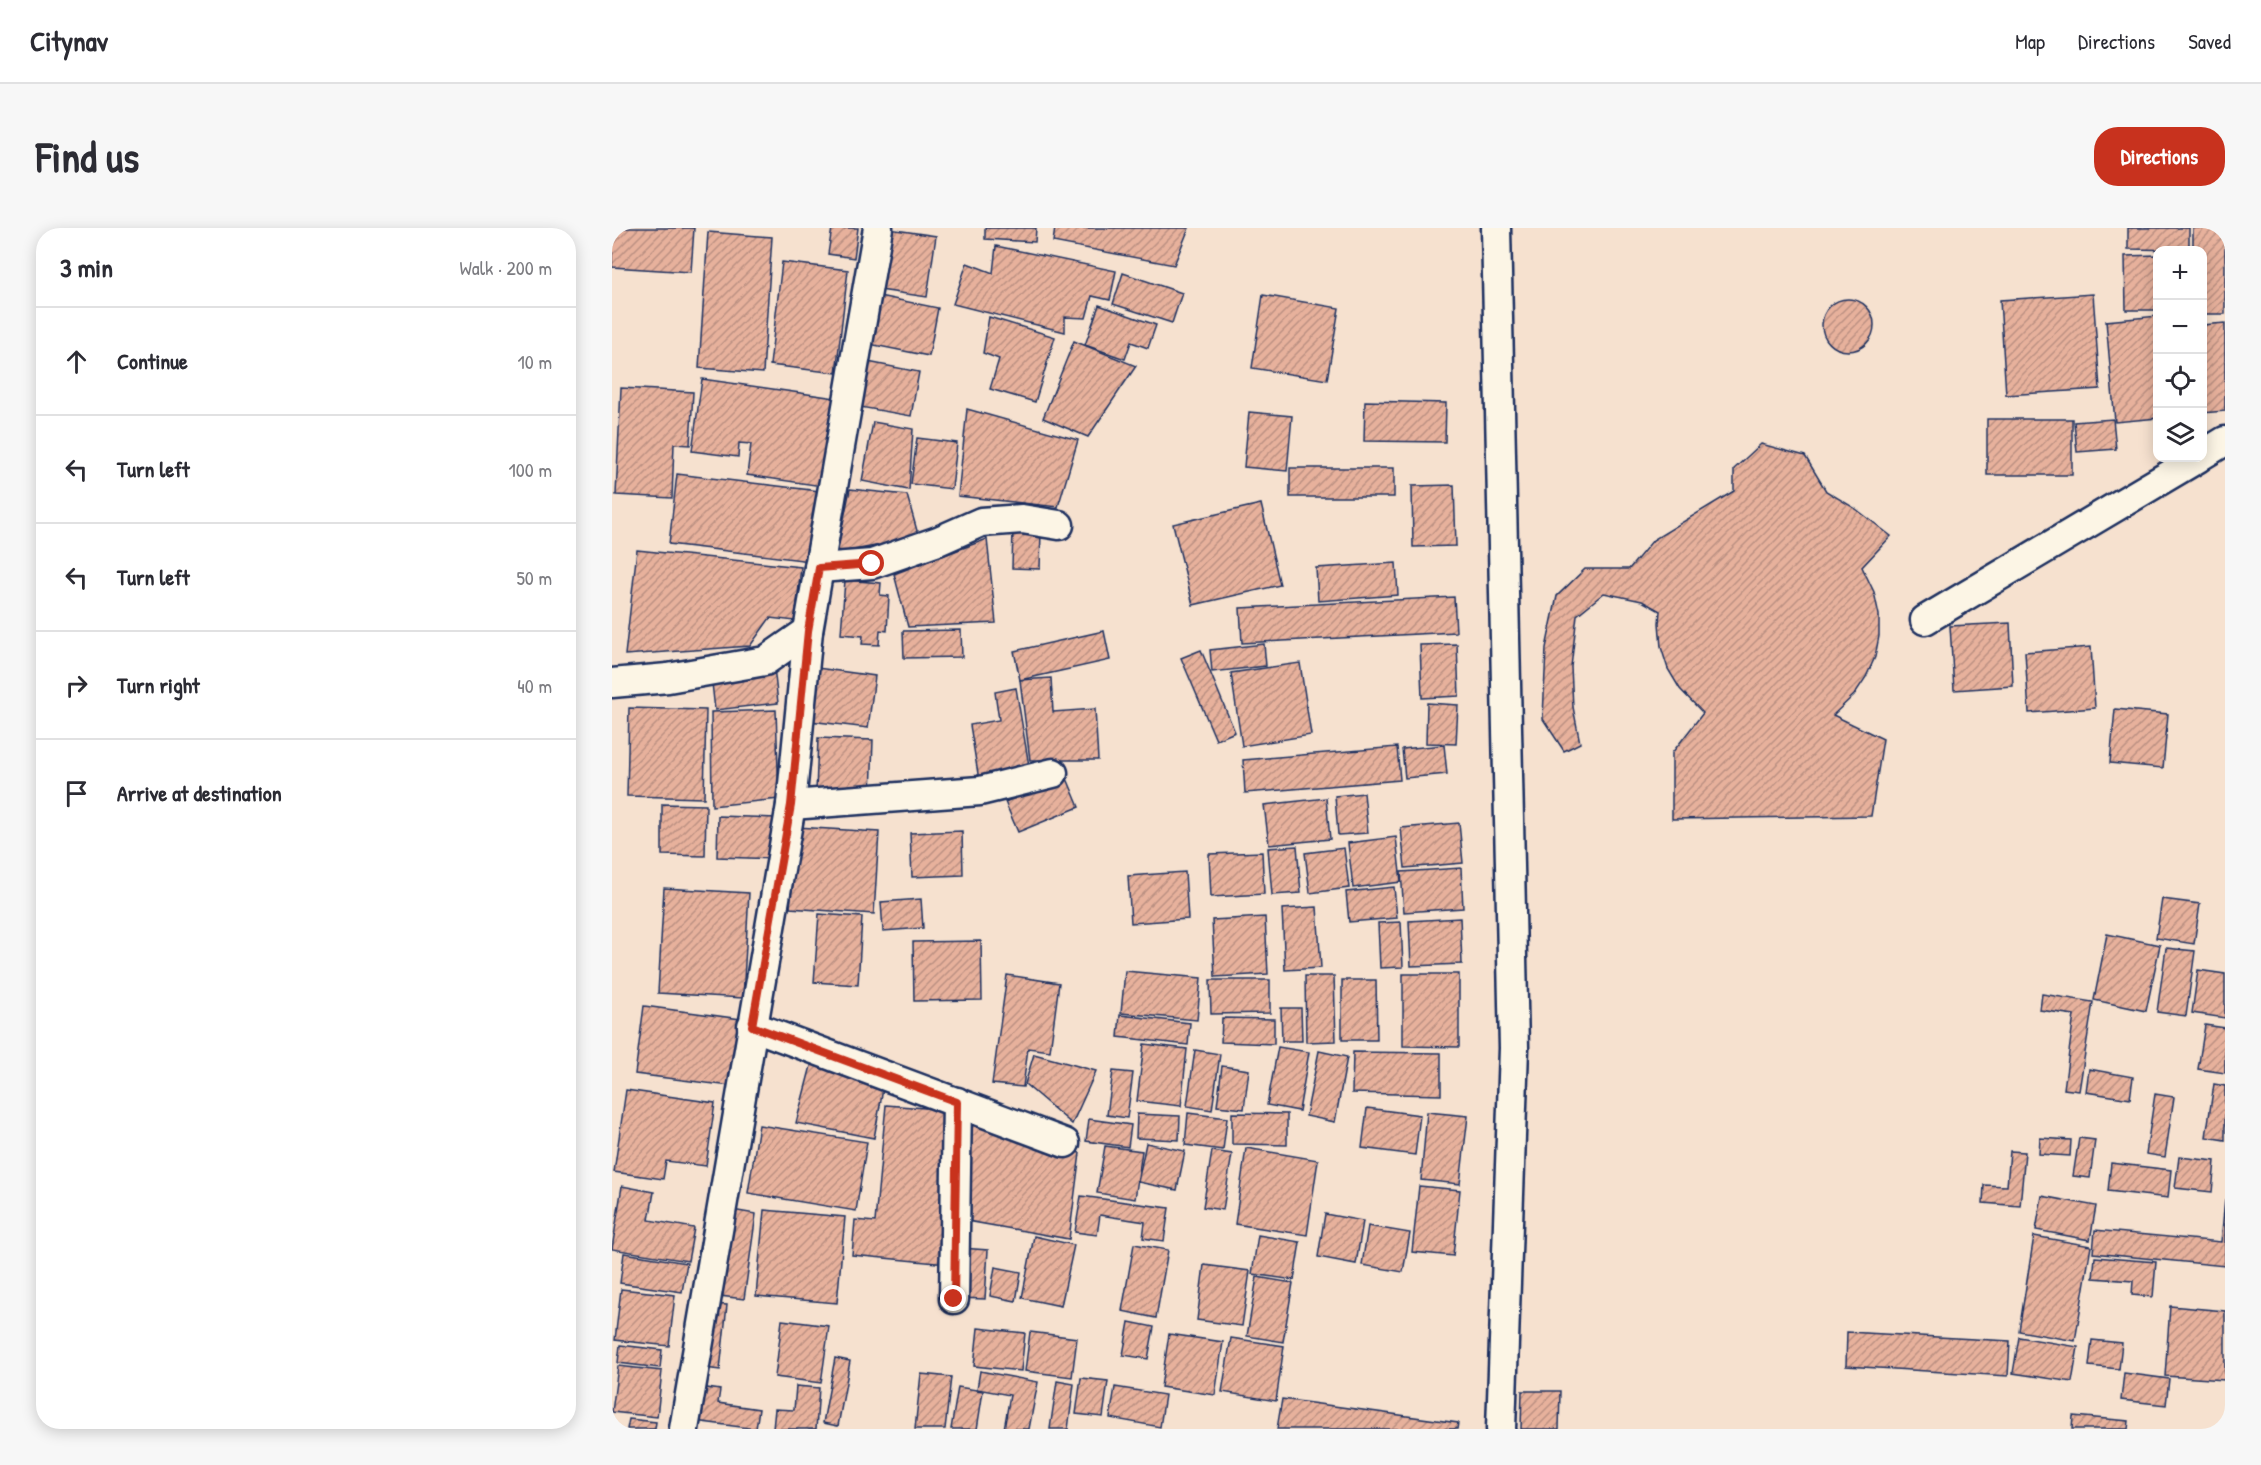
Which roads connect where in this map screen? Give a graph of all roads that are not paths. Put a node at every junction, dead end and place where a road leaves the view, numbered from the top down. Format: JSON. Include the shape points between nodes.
{"nodes":[{"id":1,"x":878,"y":228,"type":"edge"},
{"id":2,"x":1496,"y":228,"type":"edge"},
{"id":3,"x":2225,"y":441,"type":"edge"},
{"id":4,"x":2207,"y":452,"type":"edge"},
{"id":5,"x":2191,"y":462,"type":"edge"},
{"id":6,"x":1059,"y":525,"type":"dead end"},
{"id":7,"x":819,"y":568,"type":"junction"},
{"id":8,"x":1924,"y":620,"type":"dead end"},
{"id":9,"x":808,"y":631,"type":"junction"},
{"id":10,"x":612,"y":682,"type":"edge"},
{"id":11,"x":1053,"y":773,"type":"dead end"},
{"id":12,"x":791,"y":805,"type":"junction"},
{"id":13,"x":752,"y":1026,"type":"junction"},
{"id":14,"x":957,"y":1102,"type":"junction"},
{"id":15,"x":1065,"y":1143,"type":"dead end"},
{"id":16,"x":954,"y":1299,"type":"dead end"},
{"id":17,"x":684,"y":1429,"type":"edge"},
{"id":18,"x":1501,"y":1429,"type":"edge"}],
"edges":[{"from":1,"to":7,"type":"street"},
{"from":2,"to":18,"type":"street","via":[[1514,1048]]},
{"from":3,"to":4,"type":"street"},
{"from":5,"to":8,"type":"street"},
{"from":6,"to":7,"type":"street","via":[[1022,519],[981,522],[872,564]]},
{"from":7,"to":9,"type":"street"},
{"from":9,"to":10,"type":"street","via":[[765,661],[668,678]]},
{"from":9,"to":12,"type":"street"},
{"from":11,"to":12,"type":"street","via":[[980,791]]},
{"from":12,"to":13,"type":"street"},
{"from":13,"to":14,"type":"street"},
{"from":13,"to":17,"type":"street"},
{"from":14,"to":15,"type":"street"},
{"from":14,"to":16,"type":"street"}]}
